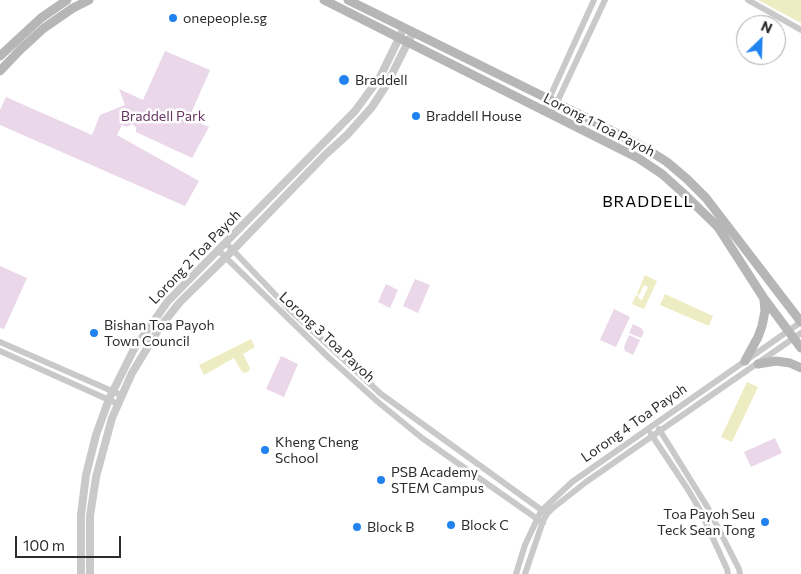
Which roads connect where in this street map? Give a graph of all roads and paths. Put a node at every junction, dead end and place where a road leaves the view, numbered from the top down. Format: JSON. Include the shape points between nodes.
{"nodes":[{"id":1,"x":67,"y":0,"type":"edge"},
{"id":2,"x":89,"y":0,"type":"edge"},
{"id":3,"x":324,"y":0,"type":"edge"},
{"id":4,"x":348,"y":0,"type":"edge"},
{"id":5,"x":594,"y":0,"type":"edge"},
{"id":6,"x":605,"y":0,"type":"edge"},
{"id":7,"x":748,"y":0,"type":"edge"},
{"id":8,"x":408,"y":30,"type":"junction"},
{"id":9,"x":801,"y":30,"type":"edge"},
{"id":10,"x":403,"y":41,"type":"junction"},
{"id":11,"x":0,"y":56,"type":"edge"},
{"id":12,"x":0,"y":71,"type":"edge"},
{"id":13,"x":553,"y":101,"type":"junction"},
{"id":14,"x":547,"y":114,"type":"junction"},
{"id":15,"x":226,"y":243,"type":"junction"},
{"id":16,"x":218,"y":250,"type":"junction"},
{"id":17,"x":233,"y":250,"type":"junction"},
{"id":18,"x":225,"y":257,"type":"junction"},
{"id":19,"x":763,"y":297,"type":"junction"},
{"id":20,"x":801,"y":322,"type":"edge"},
{"id":21,"x":794,"y":334,"type":"edge"},
{"id":22,"x":0,"y":342,"type":"edge"},
{"id":23,"x":801,"y":348,"type":"edge"},
{"id":24,"x":0,"y":351,"type":"edge"},
{"id":25,"x":745,"y":361,"type":"junction"},
{"id":26,"x":48,"y":363,"type":"junction"},
{"id":27,"x":758,"y":364,"type":"junction"},
{"id":28,"x":801,"y":368,"type":"edge"},
{"id":29,"x":45,"y":371,"type":"junction"},
{"id":30,"x":112,"y":391,"type":"junction"},
{"id":31,"x":121,"y":395,"type":"junction"},
{"id":32,"x":108,"y":399,"type":"junction"},
{"id":33,"x":118,"y":404,"type":"junction"},
{"id":34,"x":655,"y":424,"type":"junction"},
{"id":35,"x":429,"y":429,"type":"junction"},
{"id":36,"x":648,"y":429,"type":"junction"},
{"id":37,"x":660,"y":431,"type":"junction"},
{"id":38,"x":653,"y":437,"type":"junction"},
{"id":39,"x":422,"y":438,"type":"junction"},
{"id":40,"x":544,"y":512,"type":"junction"},
{"id":41,"x":540,"y":521,"type":"junction"},
{"id":42,"x":736,"y":566,"type":"junction"},
{"id":43,"x":728,"y":572,"type":"edge"},
{"id":44,"x":81,"y":574,"type":"edge"},
{"id":45,"x":90,"y":574,"type":"edge"},
{"id":46,"x":516,"y":574,"type":"edge"},
{"id":47,"x":525,"y":574,"type":"edge"},
{"id":48,"x":739,"y":574,"type":"edge"}],
"edges":[{"from":1,"to":11,"type":"main road","via":[[41,18]]},
{"from":2,"to":12,"type":"main road","via":[[44,28]]},
{"from":3,"to":10,"type":"main road","name":"Lorong 1 Toa Payoh"},
{"from":4,"to":8,"type":"main road","name":"Lorong 1 Toa Payoh"},
{"from":5,"to":13,"type":"street"},
{"from":6,"to":13,"type":"street"},
{"from":7,"to":9,"type":"street"},
{"from":8,"to":10,"type":"street","name":"Lorong 2 Toa Payoh"},
{"from":8,"to":13,"type":"main road","name":"Lorong 1 Toa Payoh"},
{"from":10,"to":14,"type":"main road","name":"Lorong 1 Toa Payoh"},
{"from":10,"to":15,"type":"street","name":"Lorong 2 Toa Payoh","via":[[355,111]]},
{"from":10,"to":17,"type":"street","name":"Lorong 2 Toa Payoh","via":[[388,84],[372,107]]},
{"from":13,"to":14,"type":"street"},
{"from":13,"to":20,"type":"main road","name":"Lorong 1 Toa Payoh","via":[[645,148],[687,179],[722,218]]},
{"from":14,"to":19,"type":"main road","name":"Lorong 1 Toa Payoh","via":[[638,158],[662,174],[718,228]]},
{"from":15,"to":16,"type":"street","name":"Lorong 2 Toa Payoh"},
{"from":15,"to":17,"type":"street","name":"Lorong 3 Toa Payoh"},
{"from":16,"to":18,"type":"street","name":"Lorong 3 Toa Payoh"},
{"from":16,"to":30,"type":"street","name":"Lorong 2 Toa Payoh","via":[[158,312]]},
{"from":17,"to":18,"type":"street","name":"Lorong 2 Toa Payoh"},
{"from":17,"to":35,"type":"street","name":"Lorong 3 Toa Payoh","via":[[353,370]]},
{"from":18,"to":31,"type":"street","name":"Lorong 2 Toa Payoh","via":[[167,318]]},
{"from":18,"to":39,"type":"street","name":"Lorong 3 Toa Payoh","via":[[327,356]]},
{"from":19,"to":21,"type":"main road","name":"Lorong 1 Toa Payoh"},
{"from":19,"to":25,"type":"main road","via":[[762,326]]},
{"from":20,"to":21,"type":"street","name":"Lorong 4 Toa Payoh"},
{"from":21,"to":23,"type":"main road","name":"Lorong 1 Toa Payoh"},
{"from":21,"to":25,"type":"street","name":"Lorong 4 Toa Payoh"},
{"from":21,"to":27,"type":"street","name":"Lorong 4 Toa Payoh"},
{"from":22,"to":26,"type":"street"},
{"from":24,"to":29,"type":"street"},
{"from":25,"to":34,"type":"street","name":"Lorong 4 Toa Payoh"},
{"from":26,"to":29,"type":"street"},
{"from":26,"to":30,"type":"street"},
{"from":27,"to":28,"type":"main road","via":[[776,361]]},
{"from":27,"to":37,"type":"street","name":"Lorong 4 Toa Payoh"},
{"from":29,"to":32,"type":"street"},
{"from":30,"to":31,"type":"street"},
{"from":30,"to":32,"type":"street","name":"Lorong 2 Toa Payoh"},
{"from":31,"to":33,"type":"street","name":"Lorong 2 Toa Payoh"},
{"from":32,"to":33,"type":"street"},
{"from":32,"to":44,"type":"street","name":"Lorong 2 Toa Payoh","via":[[86,475],[81,515]]},
{"from":33,"to":45,"type":"street","name":"Lorong 2 Toa Payoh","via":[[100,459],[92,498]]},
{"from":34,"to":36,"type":"street","name":"Lorong 4 Toa Payoh"},
{"from":34,"to":37,"type":"street"},
{"from":35,"to":39,"type":"street"},
{"from":35,"to":40,"type":"street","name":"Lorong 3 Toa Payoh"},
{"from":36,"to":38,"type":"street"},
{"from":36,"to":40,"type":"street","name":"Lorong 4 Toa Payoh","via":[[585,472]]},
{"from":37,"to":38,"type":"street","name":"Lorong 4 Toa Payoh"},
{"from":37,"to":42,"type":"street","via":[[708,508]]},
{"from":38,"to":40,"type":"street","name":"Lorong 4 Toa Payoh"},
{"from":38,"to":43,"type":"street","via":[[696,503]]},
{"from":39,"to":41,"type":"street","name":"Lorong 3 Toa Payoh"},
{"from":40,"to":41,"type":"street","name":"Lorong 4 Toa Payoh"},
{"from":41,"to":46,"type":"street","name":"Lorong 4 Toa Payoh","via":[[525,545]]},
{"from":41,"to":47,"type":"street","name":"Lorong 4 Toa Payoh"},
{"from":42,"to":43,"type":"street","via":[[731,566]]},
{"from":42,"to":48,"type":"street"}]}
